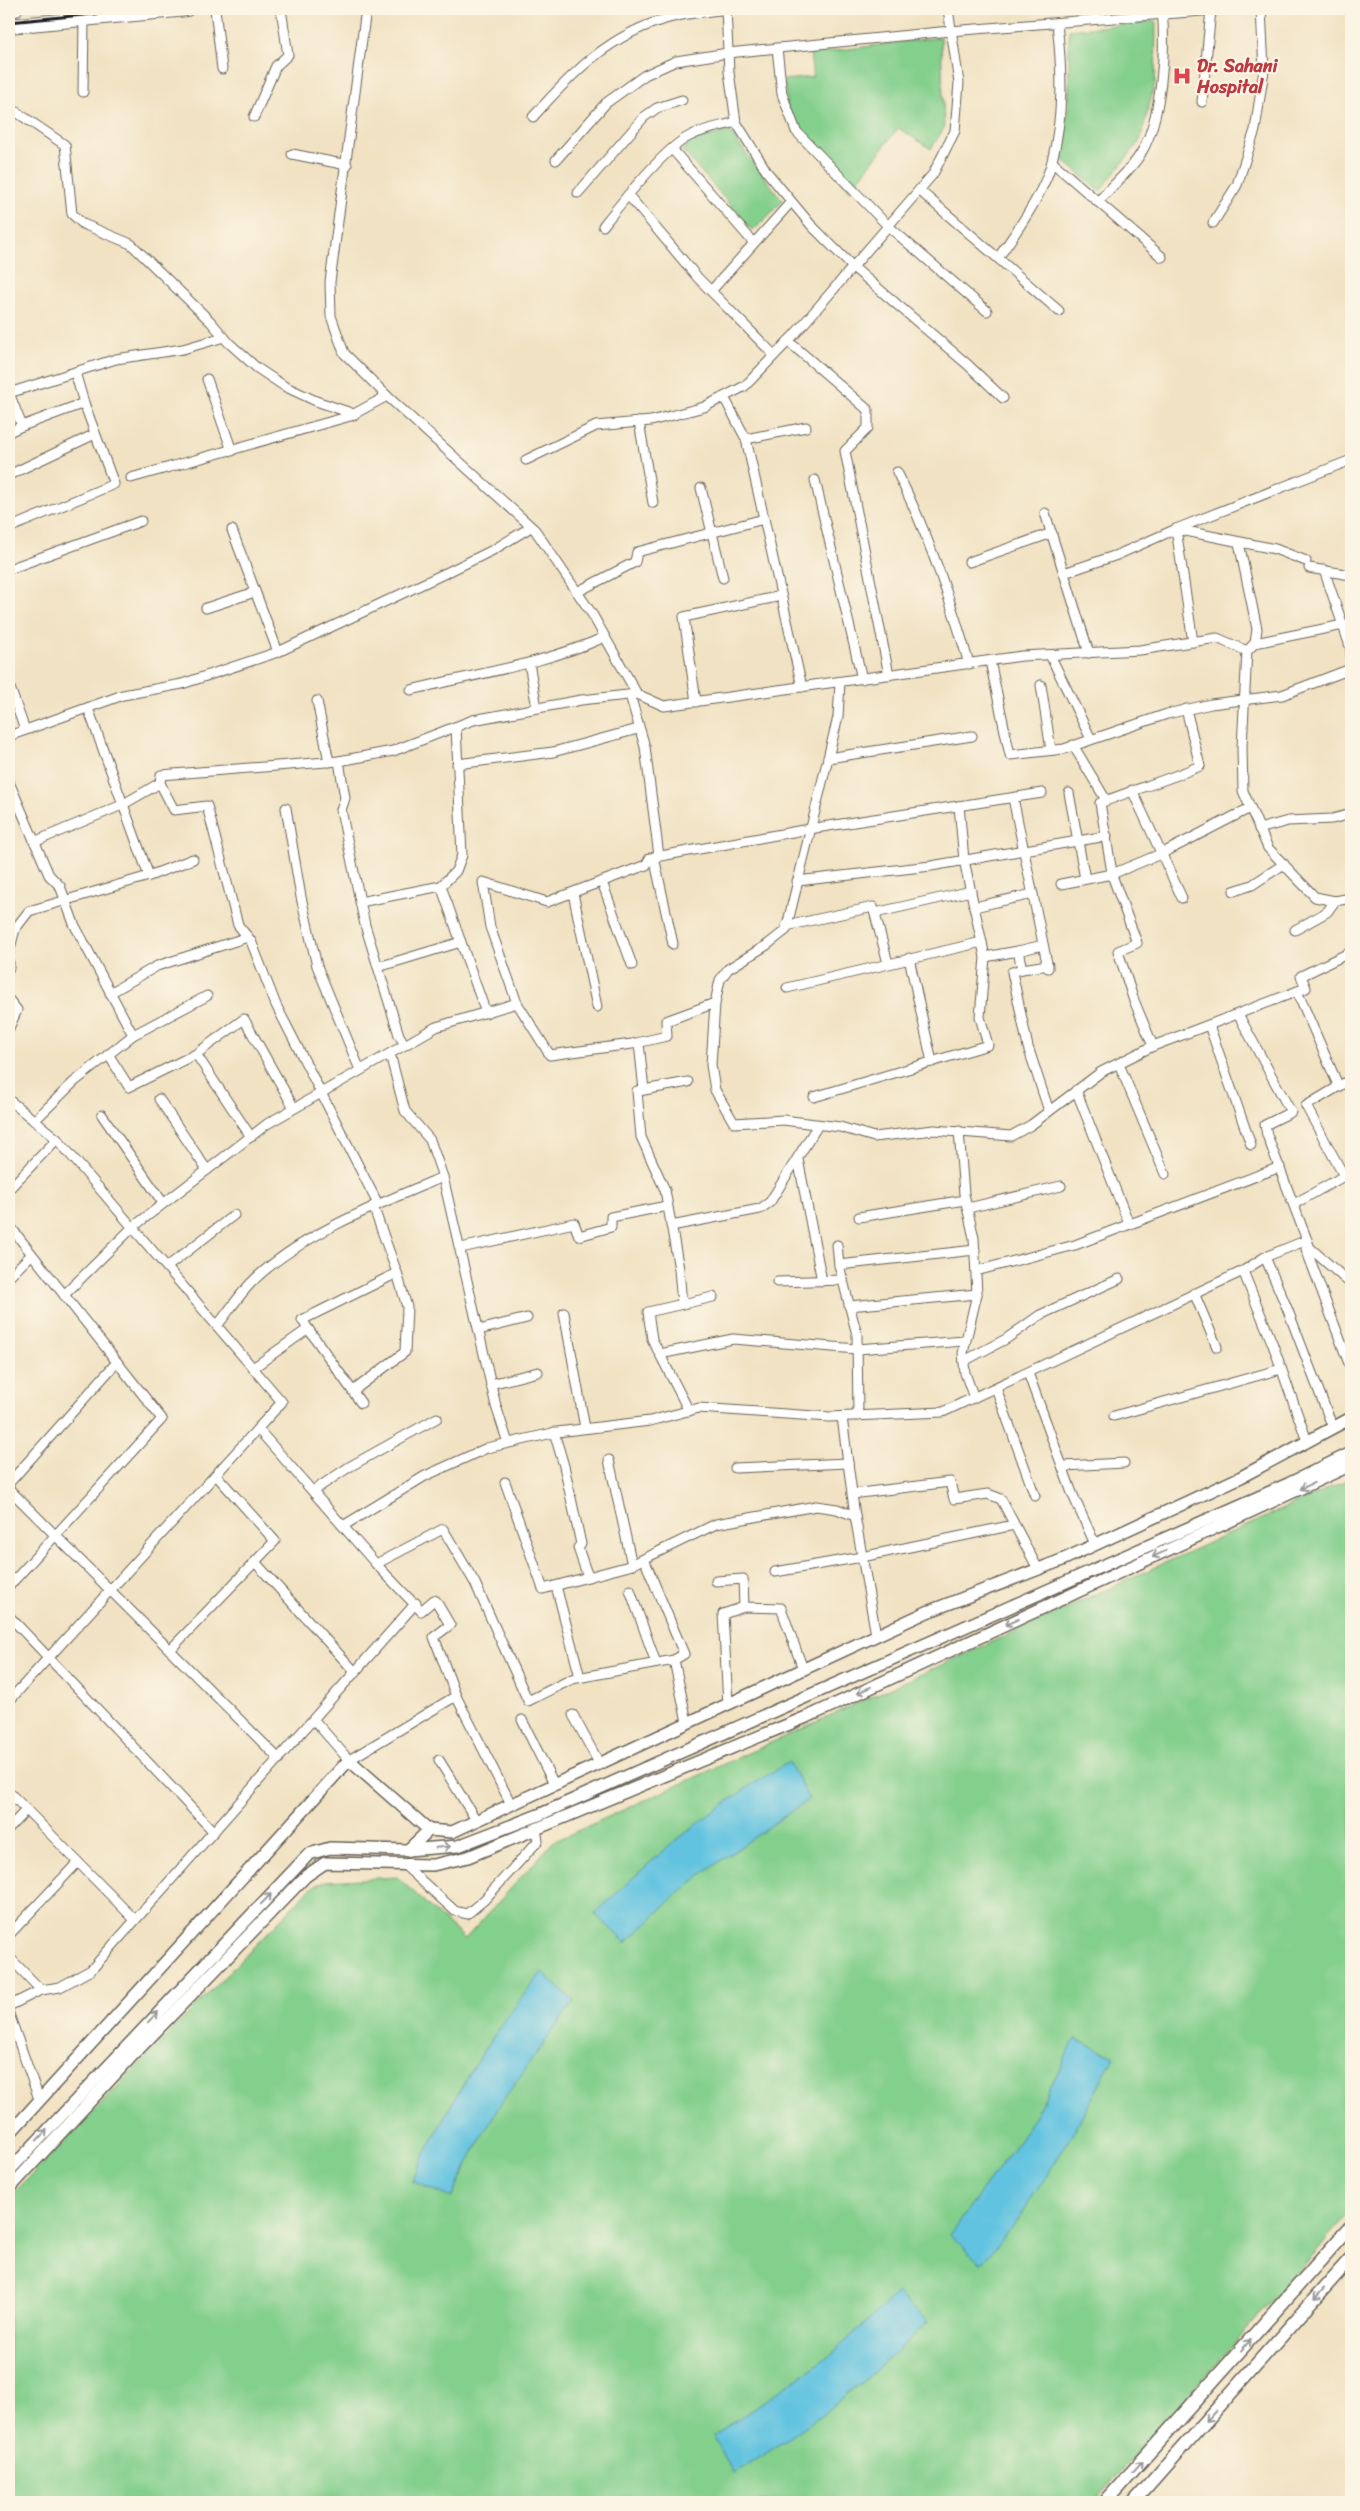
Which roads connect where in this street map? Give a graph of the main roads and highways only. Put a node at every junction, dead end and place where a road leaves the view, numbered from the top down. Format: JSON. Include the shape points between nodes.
{"nodes":[{"id":1,"x":9,"y":9,"type":"edge"},
{"id":2,"x":15,"y":9,"type":"edge"},
{"id":3,"x":186,"y":9,"type":"edge"},
{"id":4,"x":9,"y":26,"type":"edge"},
{"id":5,"x":1351,"y":2226,"type":"edge"},
{"id":6,"x":1351,"y":2258,"type":"edge"},
{"id":7,"x":1105,"y":2502,"type":"edge"},
{"id":8,"x":1134,"y":2502,"type":"edge"}],
"edges":[{"from":1,"to":2,"type":"main road"},
{"from":3,"to":4,"type":"main road"},
{"from":7,"to":5,"type":"main road","one_way":true},
{"from":6,"to":8,"type":"main road","one_way":true}]}
